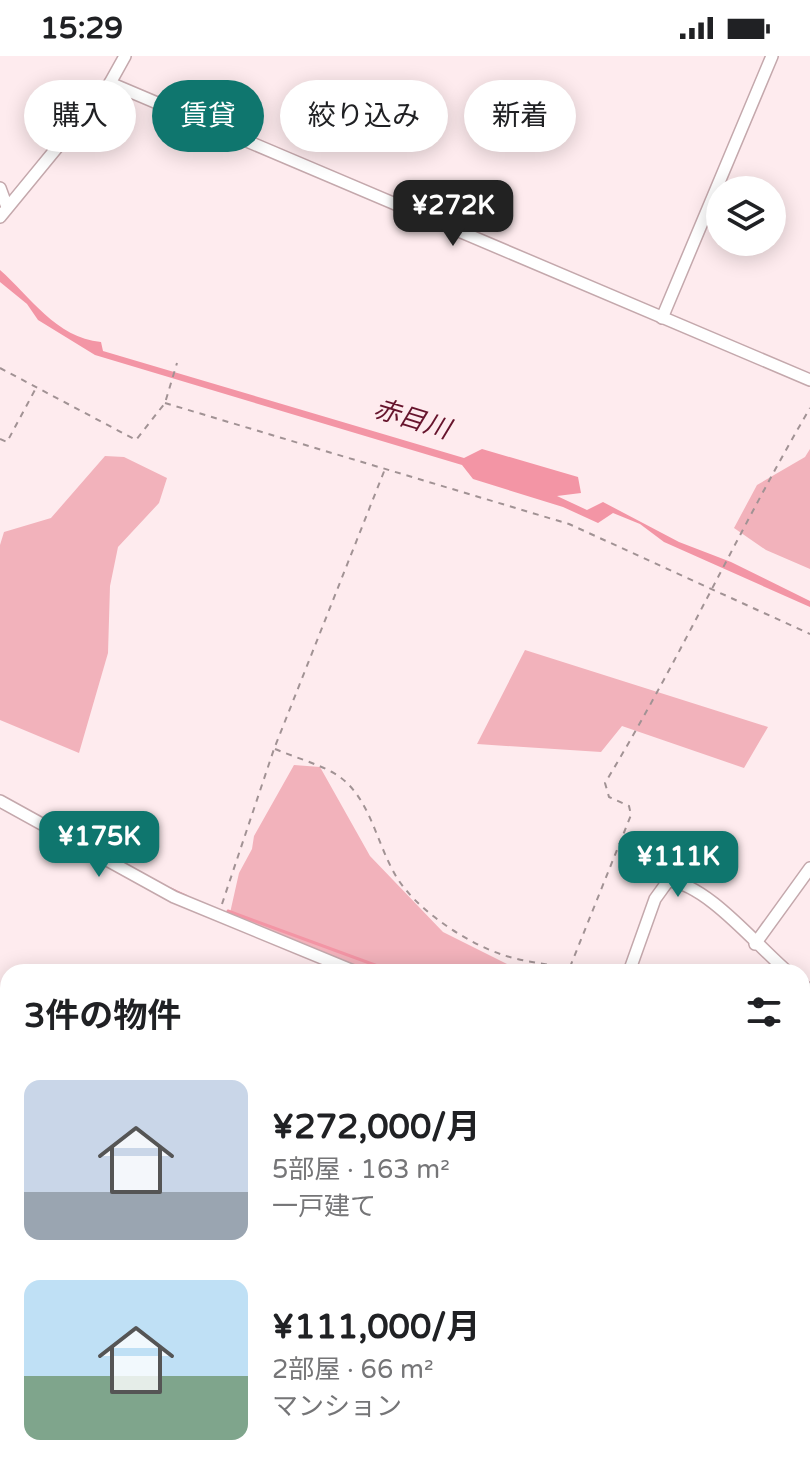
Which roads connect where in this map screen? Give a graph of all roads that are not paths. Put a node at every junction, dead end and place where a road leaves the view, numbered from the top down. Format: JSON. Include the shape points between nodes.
{"nodes":[{"id":1,"x":125,"y":56,"type":"edge"},
{"id":2,"x":772,"y":56,"type":"edge"},
{"id":3,"x":112,"y":80,"type":"edge"},
{"id":4,"x":136,"y":94,"type":"edge"},
{"id":5,"x":53,"y":152,"type":"edge"},
{"id":6,"x":0,"y":188,"type":"edge"},
{"id":7,"x":3,"y":212,"type":"edge"},
{"id":8,"x":662,"y":318,"type":"junction"},
{"id":9,"x":810,"y":380,"type":"edge"},
{"id":10,"x":0,"y":801,"type":"edge"},
{"id":11,"x":810,"y":868,"type":"edge"},
{"id":12,"x":755,"y":944,"type":"junction"},
{"id":13,"x":336,"y":964,"type":"edge"},
{"id":14,"x":632,"y":964,"type":"edge"},
{"id":15,"x":779,"y":964,"type":"edge"}],
"edges":[{"from":1,"to":3,"type":"street"},
{"from":2,"to":8,"type":"street"},
{"from":4,"to":8,"type":"street"},
{"from":5,"to":7,"type":"street"},
{"from":6,"to":7,"type":"street"},
{"from":8,"to":9,"type":"street"},
{"from":10,"to":13,"type":"street","via":[[116,869]]},
{"from":11,"to":12,"type":"street"},
{"from":12,"to":14,"type":"street","via":[[710,899],[688,884],[668,881],[655,899]]},
{"from":12,"to":15,"type":"street"}]}
